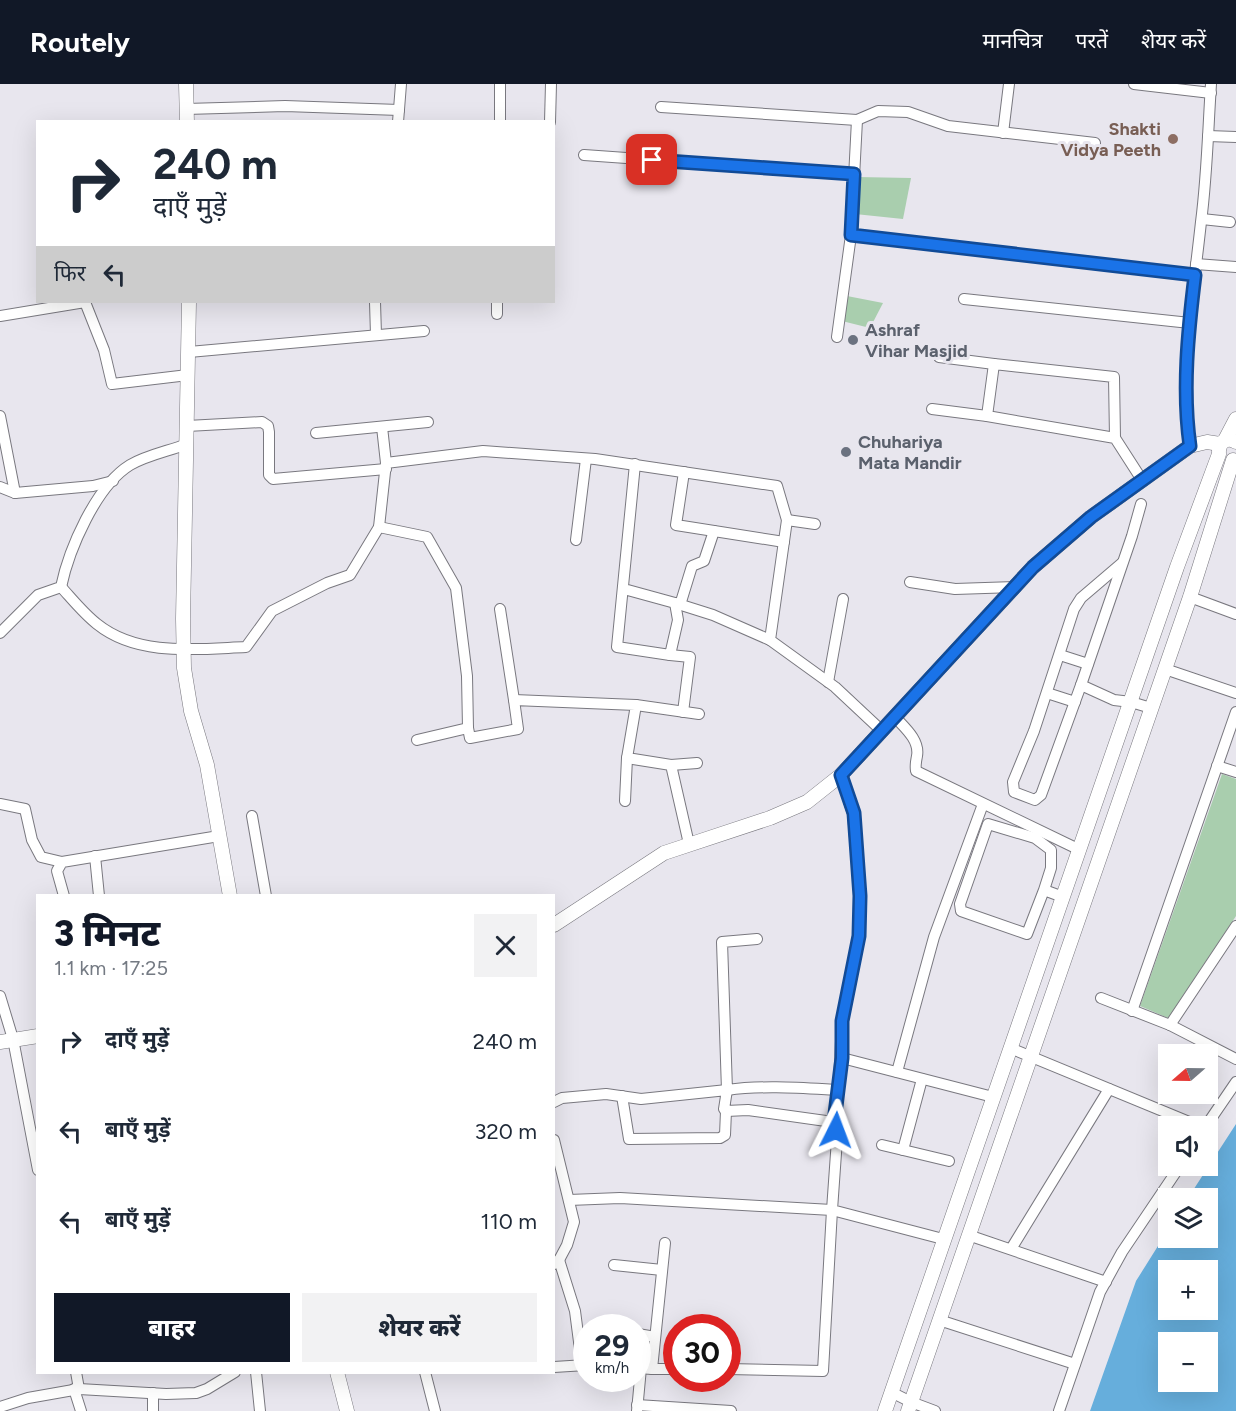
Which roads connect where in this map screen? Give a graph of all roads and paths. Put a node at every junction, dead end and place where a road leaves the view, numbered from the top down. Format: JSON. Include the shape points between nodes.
{"nodes":[{"id":1,"x":186,"y":84,"type":"edge"},
{"id":2,"x":401,"y":84,"type":"edge"},
{"id":3,"x":500,"y":84,"type":"edge"},
{"id":4,"x":551,"y":84,"type":"edge"},
{"id":5,"x":1009,"y":84,"type":"edge"},
{"id":6,"x":1134,"y":84,"type":"edge"},
{"id":7,"x":1211,"y":89,"type":"edge"},
{"id":8,"x":661,"y":107,"type":"dead end"},
{"id":9,"x":187,"y":115,"type":"edge"},
{"id":10,"x":398,"y":116,"type":"edge"},
{"id":11,"x":500,"y":120,"type":"edge"},
{"id":12,"x":550,"y":120,"type":"edge"},
{"id":13,"x":857,"y":120,"type":"junction"},
{"id":14,"x":1003,"y":133,"type":"junction"},
{"id":15,"x":1208,"y":136,"type":"junction"},
{"id":16,"x":1236,"y":137,"type":"edge"},
{"id":17,"x":1095,"y":143,"type":"dead end"},
{"id":18,"x":584,"y":155,"type":"dead end"},
{"id":19,"x":854,"y":174,"type":"junction"},
{"id":20,"x":1202,"y":219,"type":"junction"},
{"id":21,"x":1230,"y":222,"type":"dead end"},
{"id":22,"x":851,"y":235,"type":"junction"},
{"id":23,"x":1236,"y":267,"type":"edge"},
{"id":24,"x":1196,"y":270,"type":"junction"},
{"id":25,"x":964,"y":299,"type":"dead end"},
{"id":26,"x":79,"y":303,"type":"edge"},
{"id":27,"x":85,"y":303,"type":"edge"},
{"id":28,"x":189,"y":303,"type":"edge"},
{"id":29,"x":375,"y":303,"type":"edge"},
{"id":30,"x":497,"y":303,"type":"edge"},
{"id":31,"x":497,"y":314,"type":"dead end"},
{"id":32,"x":0,"y":316,"type":"edge"},
{"id":33,"x":1190,"y":323,"type":"junction"},
{"id":34,"x":424,"y":331,"type":"dead end"},
{"id":35,"x":376,"y":335,"type":"junction"},
{"id":36,"x":837,"y":337,"type":"dead end"},
{"id":37,"x":189,"y":352,"type":"junction"},
{"id":38,"x":939,"y":357,"type":"dead end"},
{"id":39,"x":994,"y":364,"type":"junction"},
{"id":40,"x":188,"y":375,"type":"junction"},
{"id":41,"x":932,"y":409,"type":"dead end"},
{"id":42,"x":0,"y":416,"type":"edge"},
{"id":43,"x":987,"y":416,"type":"junction"},
{"id":44,"x":1236,"y":419,"type":"edge"},
{"id":45,"x":428,"y":422,"type":"dead end"},
{"id":46,"x":187,"y":426,"type":"junction"},
{"id":47,"x":382,"y":427,"type":"junction"},
{"id":48,"x":316,"y":433,"type":"dead end"},
{"id":49,"x":1115,"y":438,"type":"junction"},
{"id":50,"x":187,"y":444,"type":"junction"},
{"id":51,"x":1225,"y":445,"type":"edge"},
{"id":52,"x":1190,"y":446,"type":"junction"},
{"id":53,"x":586,"y":459,"type":"junction"},
{"id":54,"x":1235,"y":459,"type":"edge"},
{"id":55,"x":635,"y":464,"type":"junction"},
{"id":56,"x":386,"y":466,"type":"junction"},
{"id":57,"x":684,"y":472,"type":"junction"},
{"id":58,"x":1142,"y":480,"type":"junction"},
{"id":59,"x":114,"y":481,"type":"junction"},
{"id":60,"x":0,"y":487,"type":"edge"},
{"id":61,"x":15,"y":493,"type":"junction"},
{"id":62,"x":1140,"y":504,"type":"dead end"},
{"id":63,"x":787,"y":520,"type":"junction"},
{"id":64,"x":815,"y":524,"type":"dead end"},
{"id":65,"x":379,"y":527,"type":"junction"},
{"id":66,"x":714,"y":531,"type":"junction"},
{"id":67,"x":576,"y":540,"type":"dead end"},
{"id":68,"x":784,"y":542,"type":"junction"},
{"id":69,"x":1122,"y":563,"type":"junction"},
{"id":70,"x":910,"y":582,"type":"dead end"},
{"id":71,"x":61,"y":587,"type":"junction"},
{"id":72,"x":1015,"y":587,"type":"junction"},
{"id":73,"x":624,"y":590,"type":"junction"},
{"id":74,"x":1190,"y":597,"type":"junction"},
{"id":75,"x":843,"y":599,"type":"dead end"},
{"id":76,"x":678,"y":604,"type":"junction"},
{"id":77,"x":500,"y":609,"type":"dead end"},
{"id":78,"x":1236,"y":614,"type":"edge"},
{"id":79,"x":0,"y":633,"type":"edge"},
{"id":80,"x":770,"y":640,"type":"junction"},
{"id":81,"x":183,"y":650,"type":"junction"},
{"id":82,"x":670,"y":655,"type":"junction"},
{"id":83,"x":1060,"y":655,"type":"junction"},
{"id":84,"x":1088,"y":664,"type":"junction"},
{"id":85,"x":1165,"y":669,"type":"junction"},
{"id":86,"x":828,"y":682,"type":"junction"},
{"id":87,"x":1081,"y":685,"type":"junction"},
{"id":88,"x":1047,"y":693,"type":"junction"},
{"id":89,"x":1236,"y":693,"type":"edge"},
{"id":90,"x":514,"y":700,"type":"junction"},
{"id":91,"x":1075,"y":702,"type":"junction"},
{"id":92,"x":1126,"y":702,"type":"junction"},
{"id":93,"x":636,"y":705,"type":"junction"},
{"id":94,"x":1151,"y":708,"type":"junction"},
{"id":95,"x":683,"y":712,"type":"junction"},
{"id":96,"x":1236,"y":712,"type":"edge"},
{"id":97,"x":699,"y":714,"type":"dead end"},
{"id":98,"x":895,"y":717,"type":"junction"},
{"id":99,"x":468,"y":728,"type":"junction"},
{"id":100,"x":882,"y":731,"type":"junction"},
{"id":101,"x":417,"y":740,"type":"dead end"},
{"id":102,"x":627,"y":758,"type":"junction"},
{"id":103,"x":697,"y":763,"type":"dead end"},
{"id":104,"x":671,"y":765,"type":"junction"},
{"id":105,"x":1217,"y":766,"type":"junction"},
{"id":106,"x":1236,"y":772,"type":"edge"},
{"id":107,"x":841,"y":775,"type":"junction"},
{"id":108,"x":625,"y":801,"type":"dead end"},
{"id":109,"x":0,"y":804,"type":"edge"},
{"id":110,"x":983,"y":804,"type":"junction"},
{"id":111,"x":252,"y":816,"type":"dead end"},
{"id":112,"x":219,"y":836,"type":"junction"},
{"id":113,"x":689,"y":844,"type":"junction"},
{"id":114,"x":1080,"y":850,"type":"junction"},
{"id":115,"x":95,"y":856,"type":"junction"},
{"id":116,"x":62,"y":862,"type":"junction"},
{"id":117,"x":1044,"y":890,"type":"junction"},
{"id":118,"x":63,"y":894,"type":"edge"},
{"id":119,"x":99,"y":894,"type":"edge"},
{"id":120,"x":230,"y":894,"type":"edge"},
{"id":121,"x":266,"y":894,"type":"edge"},
{"id":122,"x":1064,"y":897,"type":"junction"},
{"id":123,"x":555,"y":924,"type":"edge"},
{"id":124,"x":1236,"y":926,"type":"edge"},
{"id":125,"x":757,"y":939,"type":"dead end"},
{"id":126,"x":0,"y":996,"type":"edge"},
{"id":127,"x":1101,"y":998,"type":"dead end"},
{"id":128,"x":1132,"y":1011,"type":"junction"},
{"id":129,"x":1170,"y":1025,"type":"junction"},
{"id":130,"x":36,"y":1036,"type":"edge"},
{"id":131,"x":6,"y":1040,"type":"edge"},
{"id":132,"x":1010,"y":1048,"type":"junction"},
{"id":133,"x":1030,"y":1056,"type":"junction"},
{"id":134,"x":842,"y":1058,"type":"junction"},
{"id":135,"x":1236,"y":1059,"type":"edge"},
{"id":136,"x":897,"y":1072,"type":"junction"},
{"id":137,"x":922,"y":1079,"type":"junction"},
{"id":138,"x":1236,"y":1082,"type":"edge"},
{"id":139,"x":1110,"y":1089,"type":"junction"},
{"id":140,"x":727,"y":1090,"type":"junction"},
{"id":141,"x":838,"y":1090,"type":"junction"},
{"id":142,"x":622,"y":1096,"type":"junction"},
{"id":143,"x":993,"y":1097,"type":"junction"},
{"id":144,"x":555,"y":1102,"type":"edge"},
{"id":145,"x":726,"y":1111,"type":"junction"},
{"id":146,"x":1175,"y":1116,"type":"edge"},
{"id":147,"x":1213,"y":1116,"type":"edge"},
{"id":148,"x":834,"y":1122,"type":"junction"},
{"id":149,"x":555,"y":1144,"type":"edge"},
{"id":150,"x":882,"y":1145,"type":"dead end"},
{"id":151,"x":35,"y":1147,"type":"edge"},
{"id":152,"x":903,"y":1150,"type":"junction"},
{"id":153,"x":949,"y":1161,"type":"dead end"},
{"id":154,"x":1173,"y":1176,"type":"edge"},
{"id":155,"x":569,"y":1200,"type":"junction"},
{"id":156,"x":832,"y":1210,"type":"junction"},
{"id":157,"x":968,"y":1235,"type":"junction"},
{"id":158,"x":943,"y":1239,"type":"junction"},
{"id":159,"x":665,"y":1243,"type":"dead end"},
{"id":160,"x":1011,"y":1249,"type":"junction"},
{"id":161,"x":556,"y":1262,"type":"edge"},
{"id":162,"x":614,"y":1265,"type":"dead end"},
{"id":163,"x":662,"y":1270,"type":"junction"},
{"id":164,"x":1106,"y":1282,"type":"junction"},
{"id":165,"x":576,"y":1314,"type":"edge"},
{"id":166,"x":939,"y":1320,"type":"junction"},
{"id":167,"x":651,"y":1336,"type":"edge"},
{"id":168,"x":655,"y":1337,"type":"junction"},
{"id":169,"x":651,"y":1348,"type":"edge"},
{"id":170,"x":1075,"y":1364,"type":"junction"},
{"id":171,"x":573,"y":1366,"type":"edge"},
{"id":172,"x":555,"y":1367,"type":"edge"},
{"id":173,"x":741,"y":1369,"type":"edge"},
{"id":174,"x":76,"y":1374,"type":"edge"},
{"id":175,"x":232,"y":1374,"type":"edge"},
{"id":176,"x":256,"y":1374,"type":"edge"},
{"id":177,"x":338,"y":1374,"type":"edge"},
{"id":178,"x":426,"y":1374,"type":"edge"},
{"id":179,"x":76,"y":1389,"type":"junction"},
{"id":180,"x":640,"y":1392,"type":"edge"},
{"id":181,"x":891,"y":1392,"type":"junction"},
{"id":182,"x":153,"y":1393,"type":"junction"},
{"id":183,"x":910,"y":1407,"type":"edge"},
{"id":184,"x":637,"y":1408,"type":"edge"},
{"id":185,"x":0,"y":1409,"type":"edge"},
{"id":186,"x":81,"y":1411,"type":"edge"},
{"id":187,"x":153,"y":1411,"type":"edge"},
{"id":188,"x":260,"y":1411,"type":"edge"},
{"id":189,"x":347,"y":1411,"type":"edge"},
{"id":190,"x":435,"y":1411,"type":"edge"},
{"id":191,"x":731,"y":1411,"type":"edge"},
{"id":192,"x":885,"y":1411,"type":"edge"},
{"id":193,"x":935,"y":1411,"type":"edge"},
{"id":194,"x":1059,"y":1411,"type":"edge"}],
"edges":[{"from":1,"to":9,"type":"street"},
{"from":2,"to":10,"type":"street"},
{"from":3,"to":11,"type":"street"},
{"from":4,"to":12,"type":"street"},
{"from":5,"to":14,"type":"street"},
{"from":6,"to":7,"type":"street"},
{"from":7,"to":15,"type":"street"},
{"from":8,"to":13,"type":"street"},
{"from":9,"to":10,"type":"street","via":[[285,106]]},
{"from":13,"to":14,"type":"street","via":[[879,111],[908,112],[948,126]]},
{"from":13,"to":19,"type":"street"},
{"from":14,"to":17,"type":"street"},
{"from":15,"to":16,"type":"street"},
{"from":15,"to":20,"type":"street"},
{"from":18,"to":19,"type":"street"},
{"from":19,"to":22,"type":"street"},
{"from":20,"to":21,"type":"street"},
{"from":20,"to":24,"type":"street"},
{"from":22,"to":24,"type":"street"},
{"from":22,"to":36,"type":"street"},
{"from":23,"to":24,"type":"street"},
{"from":24,"to":33,"type":"street"},
{"from":25,"to":33,"type":"street"},
{"from":26,"to":32,"type":"street"},
{"from":27,"to":40,"type":"street","via":[[104,350],[112,384]]},
{"from":28,"to":37,"type":"street"},
{"from":29,"to":35,"type":"street"},
{"from":30,"to":31,"type":"street"},
{"from":33,"to":52,"type":"street","via":[[1185,413]]},
{"from":34,"to":35,"type":"street"},
{"from":35,"to":37,"type":"street"},
{"from":37,"to":40,"type":"street"},
{"from":38,"to":39,"type":"street"},
{"from":39,"to":43,"type":"street"},
{"from":39,"to":49,"type":"street","via":[[1114,377]]},
{"from":40,"to":46,"type":"street"},
{"from":41,"to":43,"type":"street"},
{"from":42,"to":61,"type":"street"},
{"from":43,"to":49,"type":"street"},
{"from":44,"to":51,"type":"street"},
{"from":45,"to":47,"type":"street"},
{"from":46,"to":50,"type":"street"},
{"from":46,"to":56,"type":"street","via":[[262,422],[268,426],[269,475],[273,479]]},
{"from":47,"to":48,"type":"street"},
{"from":47,"to":56,"type":"street"},
{"from":49,"to":58,"type":"street"},
{"from":50,"to":59,"type":"street","via":[[130,465]]},
{"from":50,"to":81,"type":"street"},
{"from":51,"to":52,"type":"street","via":[[1207,442]]},
{"from":51,"to":54,"type":"street","via":[[1226,460]]},
{"from":51,"to":92,"type":"street"},
{"from":52,"to":58,"type":"street"},
{"from":53,"to":55,"type":"street"},
{"from":53,"to":56,"type":"street","via":[[483,451]]},
{"from":53,"to":67,"type":"street"},
{"from":54,"to":74,"type":"street"},
{"from":55,"to":57,"type":"street"},
{"from":55,"to":73,"type":"street"},
{"from":56,"to":65,"type":"street"},
{"from":57,"to":63,"type":"street","via":[[777,486]]},
{"from":57,"to":66,"type":"street","via":[[676,525]]},
{"from":58,"to":72,"type":"street","via":[[1091,517]]},
{"from":59,"to":61,"type":"street"},
{"from":59,"to":71,"type":"street","via":[[85,519]]},
{"from":60,"to":61,"type":"street"},
{"from":62,"to":69,"type":"street"},
{"from":63,"to":64,"type":"street"},
{"from":63,"to":68,"type":"street"},
{"from":65,"to":81,"type":"street","via":[[350,575],[327,582],[272,611],[246,647]]},
{"from":65,"to":99,"type":"street","via":[[427,537],[456,588],[467,676]]},
{"from":66,"to":68,"type":"street"},
{"from":66,"to":76,"type":"street","via":[[704,561],[692,566]]},
{"from":68,"to":80,"type":"street"},
{"from":69,"to":83,"type":"street","via":[[1081,598]]},
{"from":69,"to":84,"type":"street"},
{"from":70,"to":72,"type":"street","via":[[955,589]]},
{"from":71,"to":79,"type":"street","via":[[38,595]]},
{"from":71,"to":81,"type":"street","via":[[97,625],[119,637]]},
{"from":72,"to":98,"type":"street"},
{"from":73,"to":76,"type":"street"},
{"from":73,"to":82,"type":"street","via":[[617,647]]},
{"from":74,"to":78,"type":"street"},
{"from":74,"to":85,"type":"street"},
{"from":75,"to":86,"type":"street"},
{"from":76,"to":80,"type":"street"},
{"from":76,"to":82,"type":"street"},
{"from":77,"to":90,"type":"street"},
{"from":80,"to":86,"type":"street"},
{"from":81,"to":112,"type":"street","via":[[191,711],[207,765]]},
{"from":82,"to":95,"type":"street","via":[[690,657]]},
{"from":83,"to":84,"type":"street"},
{"from":83,"to":88,"type":"street"},
{"from":84,"to":87,"type":"street"},
{"from":85,"to":89,"type":"street"},
{"from":85,"to":94,"type":"street"},
{"from":86,"to":100,"type":"street"},
{"from":87,"to":91,"type":"street"},
{"from":87,"to":92,"type":"street"},
{"from":88,"to":91,"type":"street"},
{"from":88,"to":91,"type":"street","via":[[1013,782],[1014,792],[1035,800],[1041,795]]},
{"from":90,"to":93,"type":"street"},
{"from":90,"to":99,"type":"street","via":[[518,729],[470,738]]},
{"from":92,"to":94,"type":"street"},
{"from":92,"to":114,"type":"street"},
{"from":93,"to":95,"type":"street"},
{"from":93,"to":102,"type":"street"},
{"from":94,"to":133,"type":"street"},
{"from":95,"to":97,"type":"street"},
{"from":96,"to":105,"type":"street"},
{"from":98,"to":100,"type":"street"},
{"from":98,"to":110,"type":"street","via":[[916,743],[916,771]]},
{"from":99,"to":101,"type":"street"},
{"from":100,"to":107,"type":"street"},
{"from":102,"to":104,"type":"street"},
{"from":102,"to":108,"type":"street"},
{"from":103,"to":104,"type":"street"},
{"from":104,"to":113,"type":"street"},
{"from":105,"to":106,"type":"street"},
{"from":105,"to":128,"type":"street"},
{"from":107,"to":113,"type":"street","via":[[807,802]]},
{"from":107,"to":134,"type":"street","via":[[854,813],[860,896],[859,936],[842,1021]]},
{"from":109,"to":116,"type":"street","via":[[25,809],[32,840],[41,857]]},
{"from":110,"to":114,"type":"street"},
{"from":110,"to":136,"type":"street","via":[[934,937]]},
{"from":111,"to":121,"type":"street"},
{"from":112,"to":115,"type":"street"},
{"from":112,"to":120,"type":"street"},
{"from":113,"to":123,"type":"street","via":[[664,853]]},
{"from":114,"to":122,"type":"street"},
{"from":115,"to":116,"type":"street"},
{"from":115,"to":119,"type":"street"},
{"from":116,"to":118,"type":"street","via":[[57,871]]},
{"from":117,"to":117,"type":"street","via":[[1051,868],[1051,850],[1035,838],[988,824],[961,910],[1027,934]]},
{"from":117,"to":122,"type":"street"},
{"from":122,"to":132,"type":"street"},
{"from":124,"to":129,"type":"street"},
{"from":125,"to":140,"type":"street","via":[[722,942]]},
{"from":126,"to":131,"type":"street"},
{"from":127,"to":128,"type":"street"},
{"from":128,"to":129,"type":"street"},
{"from":129,"to":135,"type":"street"},
{"from":130,"to":131,"type":"street"},
{"from":131,"to":151,"type":"street"},
{"from":132,"to":133,"type":"street"},
{"from":132,"to":143,"type":"street"},
{"from":133,"to":139,"type":"street"},
{"from":133,"to":157,"type":"street"},
{"from":134,"to":136,"type":"street"},
{"from":134,"to":141,"type":"street"},
{"from":136,"to":137,"type":"street"},
{"from":137,"to":143,"type":"street"},
{"from":137,"to":152,"type":"street"},
{"from":138,"to":147,"type":"street"},
{"from":139,"to":146,"type":"street"},
{"from":139,"to":160,"type":"street"},
{"from":140,"to":141,"type":"street"},
{"from":140,"to":142,"type":"street","via":[[641,1099]]},
{"from":140,"to":145,"type":"street"},
{"from":141,"to":148,"type":"street"},
{"from":142,"to":144,"type":"street","via":[[606,1094]]},
{"from":142,"to":145,"type":"street","via":[[629,1139],[720,1138],[725,1135]]},
{"from":143,"to":158,"type":"street"},
{"from":145,"to":148,"type":"street","via":[[748,1110]]},
{"from":148,"to":156,"type":"street","via":[[837,1139]]},
{"from":149,"to":155,"type":"street"},
{"from":150,"to":152,"type":"street"},
{"from":152,"to":153,"type":"street"},
{"from":154,"to":164,"type":"street"},
{"from":155,"to":156,"type":"street","via":[[620,1198]]},
{"from":155,"to":161,"type":"street","via":[[574,1222],[567,1245]]},
{"from":156,"to":158,"type":"street"},
{"from":156,"to":173,"type":"street","via":[[823,1371]]},
{"from":157,"to":160,"type":"street"},
{"from":157,"to":166,"type":"street"},
{"from":158,"to":181,"type":"street"},
{"from":159,"to":163,"type":"street"},
{"from":160,"to":164,"type":"street"},
{"from":161,"to":165,"type":"street"},
{"from":162,"to":163,"type":"street"},
{"from":163,"to":168,"type":"street"},
{"from":164,"to":170,"type":"street"},
{"from":166,"to":170,"type":"street"},
{"from":166,"to":183,"type":"street"},
{"from":167,"to":168,"type":"street"},
{"from":168,"to":169,"type":"street"},
{"from":170,"to":194,"type":"street"},
{"from":171,"to":172,"type":"street"},
{"from":174,"to":179,"type":"street"},
{"from":175,"to":182,"type":"street","via":[[196,1393]]},
{"from":176,"to":188,"type":"street"},
{"from":177,"to":189,"type":"street"},
{"from":178,"to":190,"type":"street"},
{"from":179,"to":182,"type":"street"},
{"from":179,"to":185,"type":"street"},
{"from":179,"to":186,"type":"street"},
{"from":180,"to":184,"type":"street"},
{"from":181,"to":183,"type":"street"},
{"from":181,"to":192,"type":"street"},
{"from":182,"to":187,"type":"street"},
{"from":183,"to":193,"type":"street"},
{"from":184,"to":191,"type":"street"}]}
